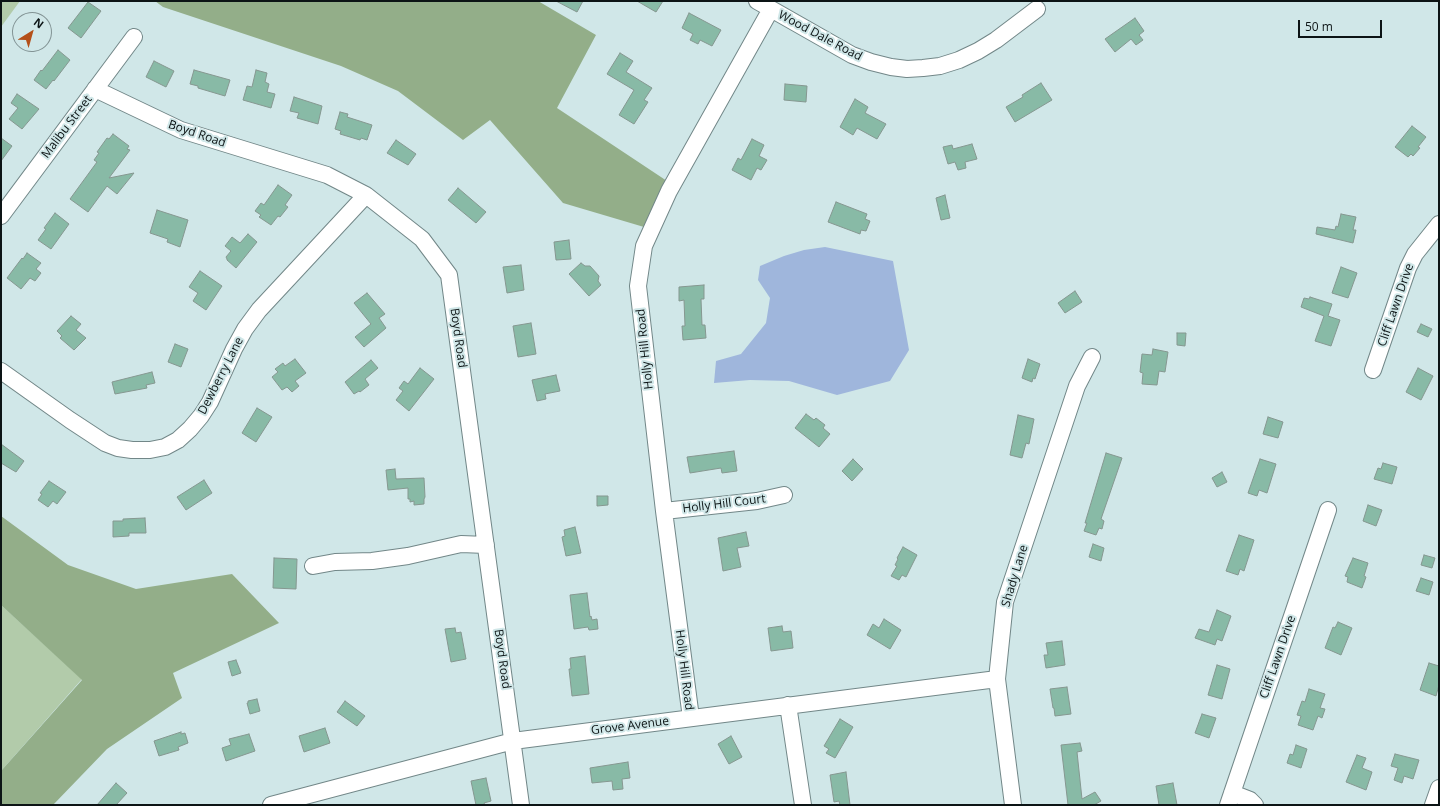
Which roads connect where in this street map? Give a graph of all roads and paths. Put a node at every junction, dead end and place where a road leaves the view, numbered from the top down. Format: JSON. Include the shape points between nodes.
{"nodes":[{"id":1,"x":757,"y":1,"type":"edge"},
{"id":2,"x":771,"y":9,"type":"junction"},
{"id":3,"x":1037,"y":9,"type":"dead end"},
{"id":4,"x":134,"y":37,"type":"dead end"},
{"id":5,"x":95,"y":89,"type":"junction"},
{"id":6,"x":366,"y":195,"type":"junction"},
{"id":7,"x":1,"y":216,"type":"edge"},
{"id":8,"x":1439,"y":224,"type":"edge"},
{"id":9,"x":1092,"y":357,"type":"dead end"},
{"id":10,"x":1373,"y":370,"type":"dead end"},
{"id":11,"x":1,"y":371,"type":"edge"},
{"id":12,"x":784,"y":495,"type":"dead end"},
{"id":13,"x":1328,"y":510,"type":"dead end"},
{"id":14,"x":664,"y":511,"type":"junction"},
{"id":15,"x":486,"y":545,"type":"junction"},
{"id":16,"x":312,"y":566,"type":"dead end"},
{"id":17,"x":997,"y":679,"type":"junction"},
{"id":18,"x":788,"y":705,"type":"junction"},
{"id":19,"x":691,"y":718,"type":"junction"},
{"id":20,"x":512,"y":741,"type":"junction"},
{"id":21,"x":1439,"y":788,"type":"edge"},
{"id":22,"x":1230,"y":799,"type":"edge"},
{"id":23,"x":271,"y":805,"type":"edge"},
{"id":24,"x":521,"y":805,"type":"edge"},
{"id":25,"x":803,"y":805,"type":"edge"},
{"id":26,"x":1014,"y":805,"type":"edge"},
{"id":27,"x":1255,"y":805,"type":"edge"},
{"id":28,"x":1433,"y":805,"type":"edge"}],
"edges":[{"from":1,"to":2,"type":"street","name":"Wood Dale Road"},
{"from":2,"to":3,"type":"street","name":"Wood Dale Road","via":[[852,55],[871,62],[907,69],[940,66],[959,60],[996,40]]},
{"from":2,"to":14,"type":"street","name":"Holly Hill Road","via":[[669,191],[644,246],[638,286]]},
{"from":4,"to":5,"type":"street","name":"Malibu Street"},
{"from":5,"to":6,"type":"street","name":"Boyd Road","via":[[181,130],[327,175]]},
{"from":5,"to":7,"type":"street","name":"Malibu Street"},
{"from":6,"to":11,"type":"street","name":"Dewberry Lane","via":[[259,310],[234,349],[201,416],[178,440],[165,447],[132,450],[105,443]]},
{"from":6,"to":15,"type":"street","name":"Boyd Road","via":[[422,239],[449,275]]},
{"from":8,"to":10,"type":"street","name":"Cliff Lawn Drive","via":[[1415,254],[1408,268]]},
{"from":9,"to":17,"type":"street","name":"Shady Lane","via":[[1077,386],[1005,602]]},
{"from":12,"to":14,"type":"street","name":"Holly Hill Court"},
{"from":13,"to":22,"type":"street","name":"Cliff Lawn Drive"},
{"from":14,"to":19,"type":"street","name":"Holly Hill Road"},
{"from":15,"to":16,"type":"street","via":[[461,544],[408,556]]},
{"from":15,"to":20,"type":"street","name":"Boyd Road"},
{"from":17,"to":18,"type":"street","name":"Grove Avenue"},
{"from":17,"to":26,"type":"street","name":"Shady Lane"},
{"from":18,"to":19,"type":"street","name":"Grove Avenue"},
{"from":18,"to":25,"type":"street"},
{"from":19,"to":20,"type":"street","name":"Grove Avenue"},
{"from":20,"to":23,"type":"street","name":"Grove Avenue"},
{"from":20,"to":24,"type":"street","name":"Boyd Road"},
{"from":21,"to":28,"type":"street"},
{"from":22,"to":27,"type":"street","via":[[1250,800]]}]}
